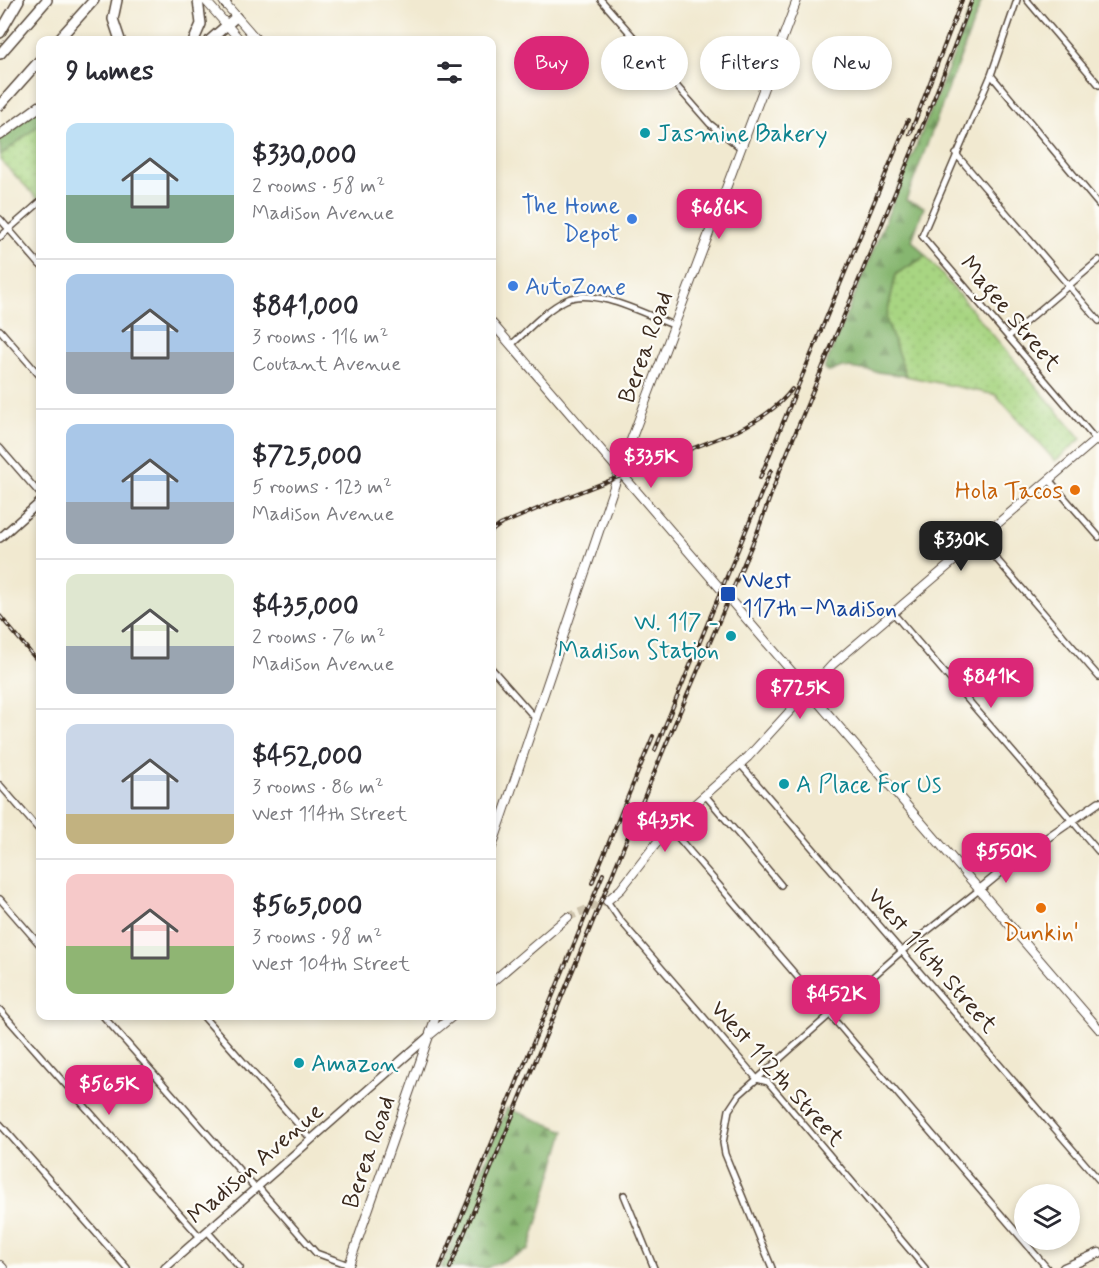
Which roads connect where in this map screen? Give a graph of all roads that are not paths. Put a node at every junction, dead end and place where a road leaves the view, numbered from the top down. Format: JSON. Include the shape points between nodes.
{"nodes":[{"id":1,"x":19,"y":0,"type":"edge"},
{"id":2,"x":47,"y":0,"type":"edge"},
{"id":3,"x":94,"y":0,"type":"edge"},
{"id":4,"x":117,"y":0,"type":"edge"},
{"id":5,"x":198,"y":0,"type":"edge"},
{"id":6,"x":205,"y":0,"type":"edge"},
{"id":7,"x":601,"y":0,"type":"edge"},
{"id":8,"x":797,"y":0,"type":"edge"},
{"id":9,"x":1017,"y":0,"type":"edge"},
{"id":10,"x":1027,"y":0,"type":"edge"},
{"id":11,"x":224,"y":2,"type":"edge"},
{"id":12,"x":236,"y":17,"type":"junction"},
{"id":13,"x":227,"y":26,"type":"junction"},
{"id":14,"x":0,"y":33,"type":"edge"},
{"id":15,"x":62,"y":36,"type":"edge"},
{"id":16,"x":119,"y":36,"type":"edge"},
{"id":17,"x":196,"y":36,"type":"edge"},
{"id":18,"x":215,"y":36,"type":"edge"},
{"id":19,"x":236,"y":36,"type":"edge"},
{"id":20,"x":253,"y":36,"type":"edge"},
{"id":21,"x":0,"y":54,"type":"edge"},
{"id":22,"x":36,"y":64,"type":"edge"},
{"id":23,"x":991,"y":75,"type":"junction"},
{"id":24,"x":1099,"y":85,"type":"edge"},
{"id":25,"x":0,"y":105,"type":"edge"},
{"id":26,"x":36,"y":109,"type":"edge"},
{"id":27,"x":0,"y":135,"type":"edge"},
{"id":28,"x":741,"y":148,"type":"junction"},
{"id":29,"x":956,"y":154,"type":"junction"},
{"id":30,"x":36,"y":205,"type":"edge"},
{"id":31,"x":1099,"y":205,"type":"edge"},
{"id":32,"x":0,"y":219,"type":"edge"},
{"id":33,"x":9,"y":229,"type":"junction"},
{"id":34,"x":0,"y":237,"type":"edge"},
{"id":35,"x":36,"y":260,"type":"edge"},
{"id":36,"x":1099,"y":260,"type":"edge"},
{"id":37,"x":1068,"y":285,"type":"junction"},
{"id":38,"x":1099,"y":321,"type":"edge"},
{"id":39,"x":673,"y":325,"type":"junction"},
{"id":40,"x":496,"y":328,"type":"edge"},
{"id":41,"x":0,"y":330,"type":"edge"},
{"id":42,"x":1008,"y":337,"type":"junction"},
{"id":43,"x":511,"y":345,"type":"junction"},
{"id":44,"x":36,"y":371,"type":"edge"},
{"id":45,"x":1097,"y":439,"type":"edge"},
{"id":46,"x":0,"y":448,"type":"edge"},
{"id":47,"x":619,"y":472,"type":"junction"},
{"id":48,"x":1050,"y":481,"type":"junction"},
{"id":49,"x":36,"y":489,"type":"edge"},
{"id":50,"x":36,"y":506,"type":"edge"},
{"id":51,"x":1099,"y":537,"type":"edge"},
{"id":52,"x":0,"y":538,"type":"edge"},
{"id":53,"x":980,"y":540,"type":"junction"},
{"id":54,"x":893,"y":613,"type":"junction"},
{"id":55,"x":496,"y":673,"type":"edge"},
{"id":56,"x":1099,"y":677,"type":"edge"},
{"id":57,"x":809,"y":691,"type":"junction"},
{"id":58,"x":537,"y":719,"type":"junction"},
{"id":59,"x":740,"y":764,"type":"junction"},
{"id":60,"x":0,"y":785,"type":"edge"},
{"id":61,"x":705,"y":795,"type":"junction"},
{"id":62,"x":1099,"y":802,"type":"edge"},
{"id":63,"x":1072,"y":821,"type":"junction"},
{"id":64,"x":36,"y":826,"type":"edge"},
{"id":65,"x":669,"y":827,"type":"junction"},
{"id":66,"x":496,"y":836,"type":"edge"},
{"id":67,"x":1099,"y":852,"type":"edge"},
{"id":68,"x":782,"y":885,"type":"dead end"},
{"id":69,"x":979,"y":890,"type":"junction"},
{"id":70,"x":0,"y":899,"type":"edge"},
{"id":71,"x":607,"y":901,"type":"joint"},
{"id":72,"x":568,"y":917,"type":"tunnel mouth"},
{"id":73,"x":36,"y":940,"type":"edge"},
{"id":74,"x":902,"y":951,"type":"junction"},
{"id":75,"x":496,"y":979,"type":"edge"},
{"id":76,"x":0,"y":1010,"type":"edge"},
{"id":77,"x":831,"y":1015,"type":"junction"},
{"id":78,"x":107,"y":1020,"type":"edge"},
{"id":79,"x":207,"y":1020,"type":"edge"},
{"id":80,"x":435,"y":1020,"type":"edge"},
{"id":81,"x":448,"y":1020,"type":"edge"},
{"id":82,"x":1099,"y":1029,"type":"edge"},
{"id":83,"x":430,"y":1035,"type":"junction"},
{"id":84,"x":757,"y":1079,"type":"junction"},
{"id":85,"x":0,"y":1124,"type":"edge"},
{"id":86,"x":312,"y":1139,"type":"junction"},
{"id":87,"x":1099,"y":1180,"type":"edge"},
{"id":88,"x":257,"y":1188,"type":"junction"},
{"id":89,"x":624,"y":1195,"type":"dead end"},
{"id":90,"x":207,"y":1231,"type":"junction"},
{"id":91,"x":200,"y":1237,"type":"junction"},
{"id":92,"x":1099,"y":1253,"type":"edge"},
{"id":93,"x":348,"y":1266,"type":"edge"},
{"id":94,"x":127,"y":1268,"type":"edge"},
{"id":95,"x":165,"y":1268,"type":"edge"},
{"id":96,"x":240,"y":1268,"type":"edge"},
{"id":97,"x":654,"y":1268,"type":"edge"},
{"id":98,"x":772,"y":1268,"type":"edge"},
{"id":99,"x":925,"y":1268,"type":"edge"},
{"id":100,"x":1047,"y":1268,"type":"edge"},
{"id":101,"x":1064,"y":1268,"type":"edge"}],
"edges":[{"from":1,"to":14,"type":"highway"},
{"from":2,"to":21,"type":"highway"},
{"from":3,"to":15,"type":"highway"},
{"from":4,"to":16,"type":"highway","via":[[113,19]]},
{"from":5,"to":17,"type":"highway","via":[[201,24]]},
{"from":6,"to":13,"type":"main road"},
{"from":7,"to":28,"type":"street","via":[[710,124]]},
{"from":8,"to":28,"type":"main road","name":"Berea Road"},
{"from":9,"to":23,"type":"street"},
{"from":10,"to":24,"type":"street"},
{"from":11,"to":12,"type":"main road"},
{"from":12,"to":13,"type":"highway"},
{"from":12,"to":20,"type":"main road"},
{"from":13,"to":18,"type":"highway"},
{"from":13,"to":19,"type":"main road"},
{"from":22,"to":25,"type":"highway"},
{"from":23,"to":29,"type":"street"},
{"from":23,"to":31,"type":"street"},
{"from":26,"to":27,"type":"highway"},
{"from":28,"to":39,"type":"main road","name":"Berea Road"},
{"from":29,"to":37,"type":"street"},
{"from":29,"to":42,"type":"street","name":"Magee Street","via":[[922,236]]},
{"from":30,"to":33,"type":"street"},
{"from":32,"to":33,"type":"street"},
{"from":33,"to":34,"type":"street"},
{"from":33,"to":35,"type":"street"},
{"from":36,"to":37,"type":"street"},
{"from":37,"to":38,"type":"street"},
{"from":37,"to":42,"type":"street"},
{"from":39,"to":43,"type":"street","via":[[593,296],[577,296],[555,307]]},
{"from":39,"to":47,"type":"main road","name":"Berea Road"},
{"from":40,"to":43,"type":"main road"},
{"from":41,"to":44,"type":"street"},
{"from":42,"to":45,"type":"street","name":"Magee Street"},
{"from":43,"to":47,"type":"main road"},
{"from":45,"to":48,"type":"main road"},
{"from":46,"to":49,"type":"street"},
{"from":47,"to":57,"type":"main road"},
{"from":47,"to":58,"type":"main road","name":"Berea Road"},
{"from":48,"to":51,"type":"street"},
{"from":48,"to":53,"type":"main road"},
{"from":50,"to":52,"type":"street"},
{"from":53,"to":54,"type":"main road"},
{"from":53,"to":56,"type":"street"},
{"from":54,"to":57,"type":"main road","via":[[832,665]]},
{"from":54,"to":63,"type":"street"},
{"from":55,"to":58,"type":"street"},
{"from":57,"to":59,"type":"main road"},
{"from":57,"to":69,"type":"main road"},
{"from":58,"to":66,"type":"main road","name":"Berea Road"},
{"from":59,"to":61,"type":"main road"},
{"from":59,"to":74,"type":"street","name":"West 116th Street"},
{"from":60,"to":64,"type":"street"},
{"from":61,"to":65,"type":"main road"},
{"from":61,"to":68,"type":"street"},
{"from":62,"to":63,"type":"street"},
{"from":63,"to":67,"type":"street"},
{"from":63,"to":69,"type":"street"},
{"from":65,"to":71,"type":"main road","via":[[621,890]]},
{"from":65,"to":77,"type":"street"},
{"from":69,"to":74,"type":"street"},
{"from":69,"to":82,"type":"main road"},
{"from":70,"to":73,"type":"street"},
{"from":71,"to":84,"type":"street","name":"West 112th Street"},
{"from":72,"to":75,"type":"main road"},
{"from":74,"to":77,"type":"street"},
{"from":74,"to":87,"type":"street","name":"West 116th Street"},
{"from":76,"to":91,"type":"street"},
{"from":77,"to":84,"type":"street"},
{"from":77,"to":100,"type":"street"},
{"from":78,"to":88,"type":"street"},
{"from":79,"to":86,"type":"street"},
{"from":80,"to":83,"type":"main road","name":"Berea Road"},
{"from":81,"to":83,"type":"main road","name":"Madison Avenue"},
{"from":83,"to":86,"type":"street","name":"Madison Avenue"},
{"from":83,"to":93,"type":"main road","name":"Berea Road"},
{"from":84,"to":98,"type":"street","via":[[729,1110],[725,1154]]},
{"from":84,"to":99,"type":"street","name":"West 112th Street","via":[[768,1082]]},
{"from":85,"to":94,"type":"street"},
{"from":86,"to":88,"type":"street","name":"Madison Avenue"},
{"from":88,"to":90,"type":"street","name":"Madison Avenue"},
{"from":88,"to":93,"type":"street","via":[[316,1253]]},
{"from":89,"to":97,"type":"street"},
{"from":90,"to":91,"type":"street","name":"Madison Avenue"},
{"from":90,"to":96,"type":"street"},
{"from":91,"to":95,"type":"street","name":"Madison Avenue"},
{"from":92,"to":101,"type":"main road"}]}
